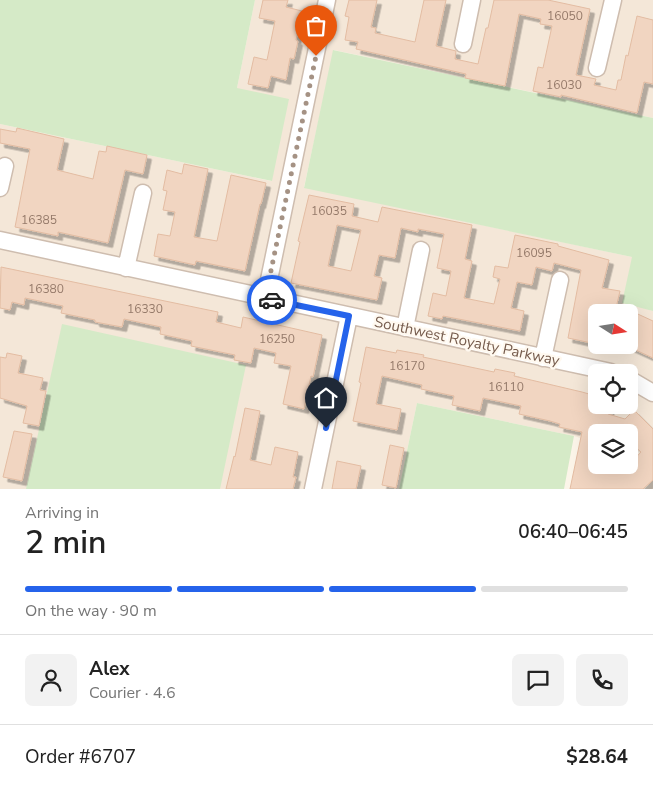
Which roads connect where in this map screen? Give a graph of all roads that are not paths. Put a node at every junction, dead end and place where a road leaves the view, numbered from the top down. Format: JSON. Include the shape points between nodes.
{"nodes":[{"id":1,"x":328,"y":0,"type":"edge"},
{"id":2,"x":472,"y":0,"type":"edge"},
{"id":3,"x":613,"y":0,"type":"edge"},
{"id":4,"x":463,"y":44,"type":"dead end"},
{"id":5,"x":597,"y":68,"type":"dead end"},
{"id":6,"x":5,"y":166,"type":"dead end"},
{"id":7,"x":0,"y":188,"type":"edge"},
{"id":8,"x":143,"y":193,"type":"dead end"},
{"id":9,"x":0,"y":240,"type":"edge"},
{"id":10,"x":421,"y":250,"type":"dead end"},
{"id":11,"x":126,"y":268,"type":"junction"},
{"id":12,"x":560,"y":280,"type":"dead end"},
{"id":13,"x":265,"y":299,"type":"junction"},
{"id":14,"x":349,"y":316,"type":"junction"},
{"id":15,"x":405,"y":328,"type":"junction"},
{"id":16,"x":543,"y":358,"type":"junction"},
{"id":17,"x":588,"y":367,"type":"edge"},
{"id":18,"x":638,"y":384,"type":"edge"},
{"id":19,"x":653,"y":393,"type":"edge"},
{"id":20,"x":313,"y":489,"type":"edge"}],
"edges":[{"from":1,"to":13,"type":"street"},
{"from":2,"to":4,"type":"street"},
{"from":3,"to":5,"type":"street"},
{"from":6,"to":7,"type":"street"},
{"from":8,"to":11,"type":"street"},
{"from":9,"to":11,"type":"street","name":"Southwest Royalty Parkway"},
{"from":10,"to":15,"type":"street"},
{"from":11,"to":13,"type":"street","name":"Southwest Royalty Parkway"},
{"from":12,"to":16,"type":"street"},
{"from":13,"to":14,"type":"street","name":"Southwest Royalty Parkway"},
{"from":14,"to":15,"type":"street","name":"Southwest Royalty Parkway"},
{"from":14,"to":20,"type":"street"},
{"from":15,"to":16,"type":"street","name":"Southwest Royalty Parkway"},
{"from":16,"to":17,"type":"street","name":"Southwest Royalty Parkway"},
{"from":18,"to":19,"type":"street"}]}
